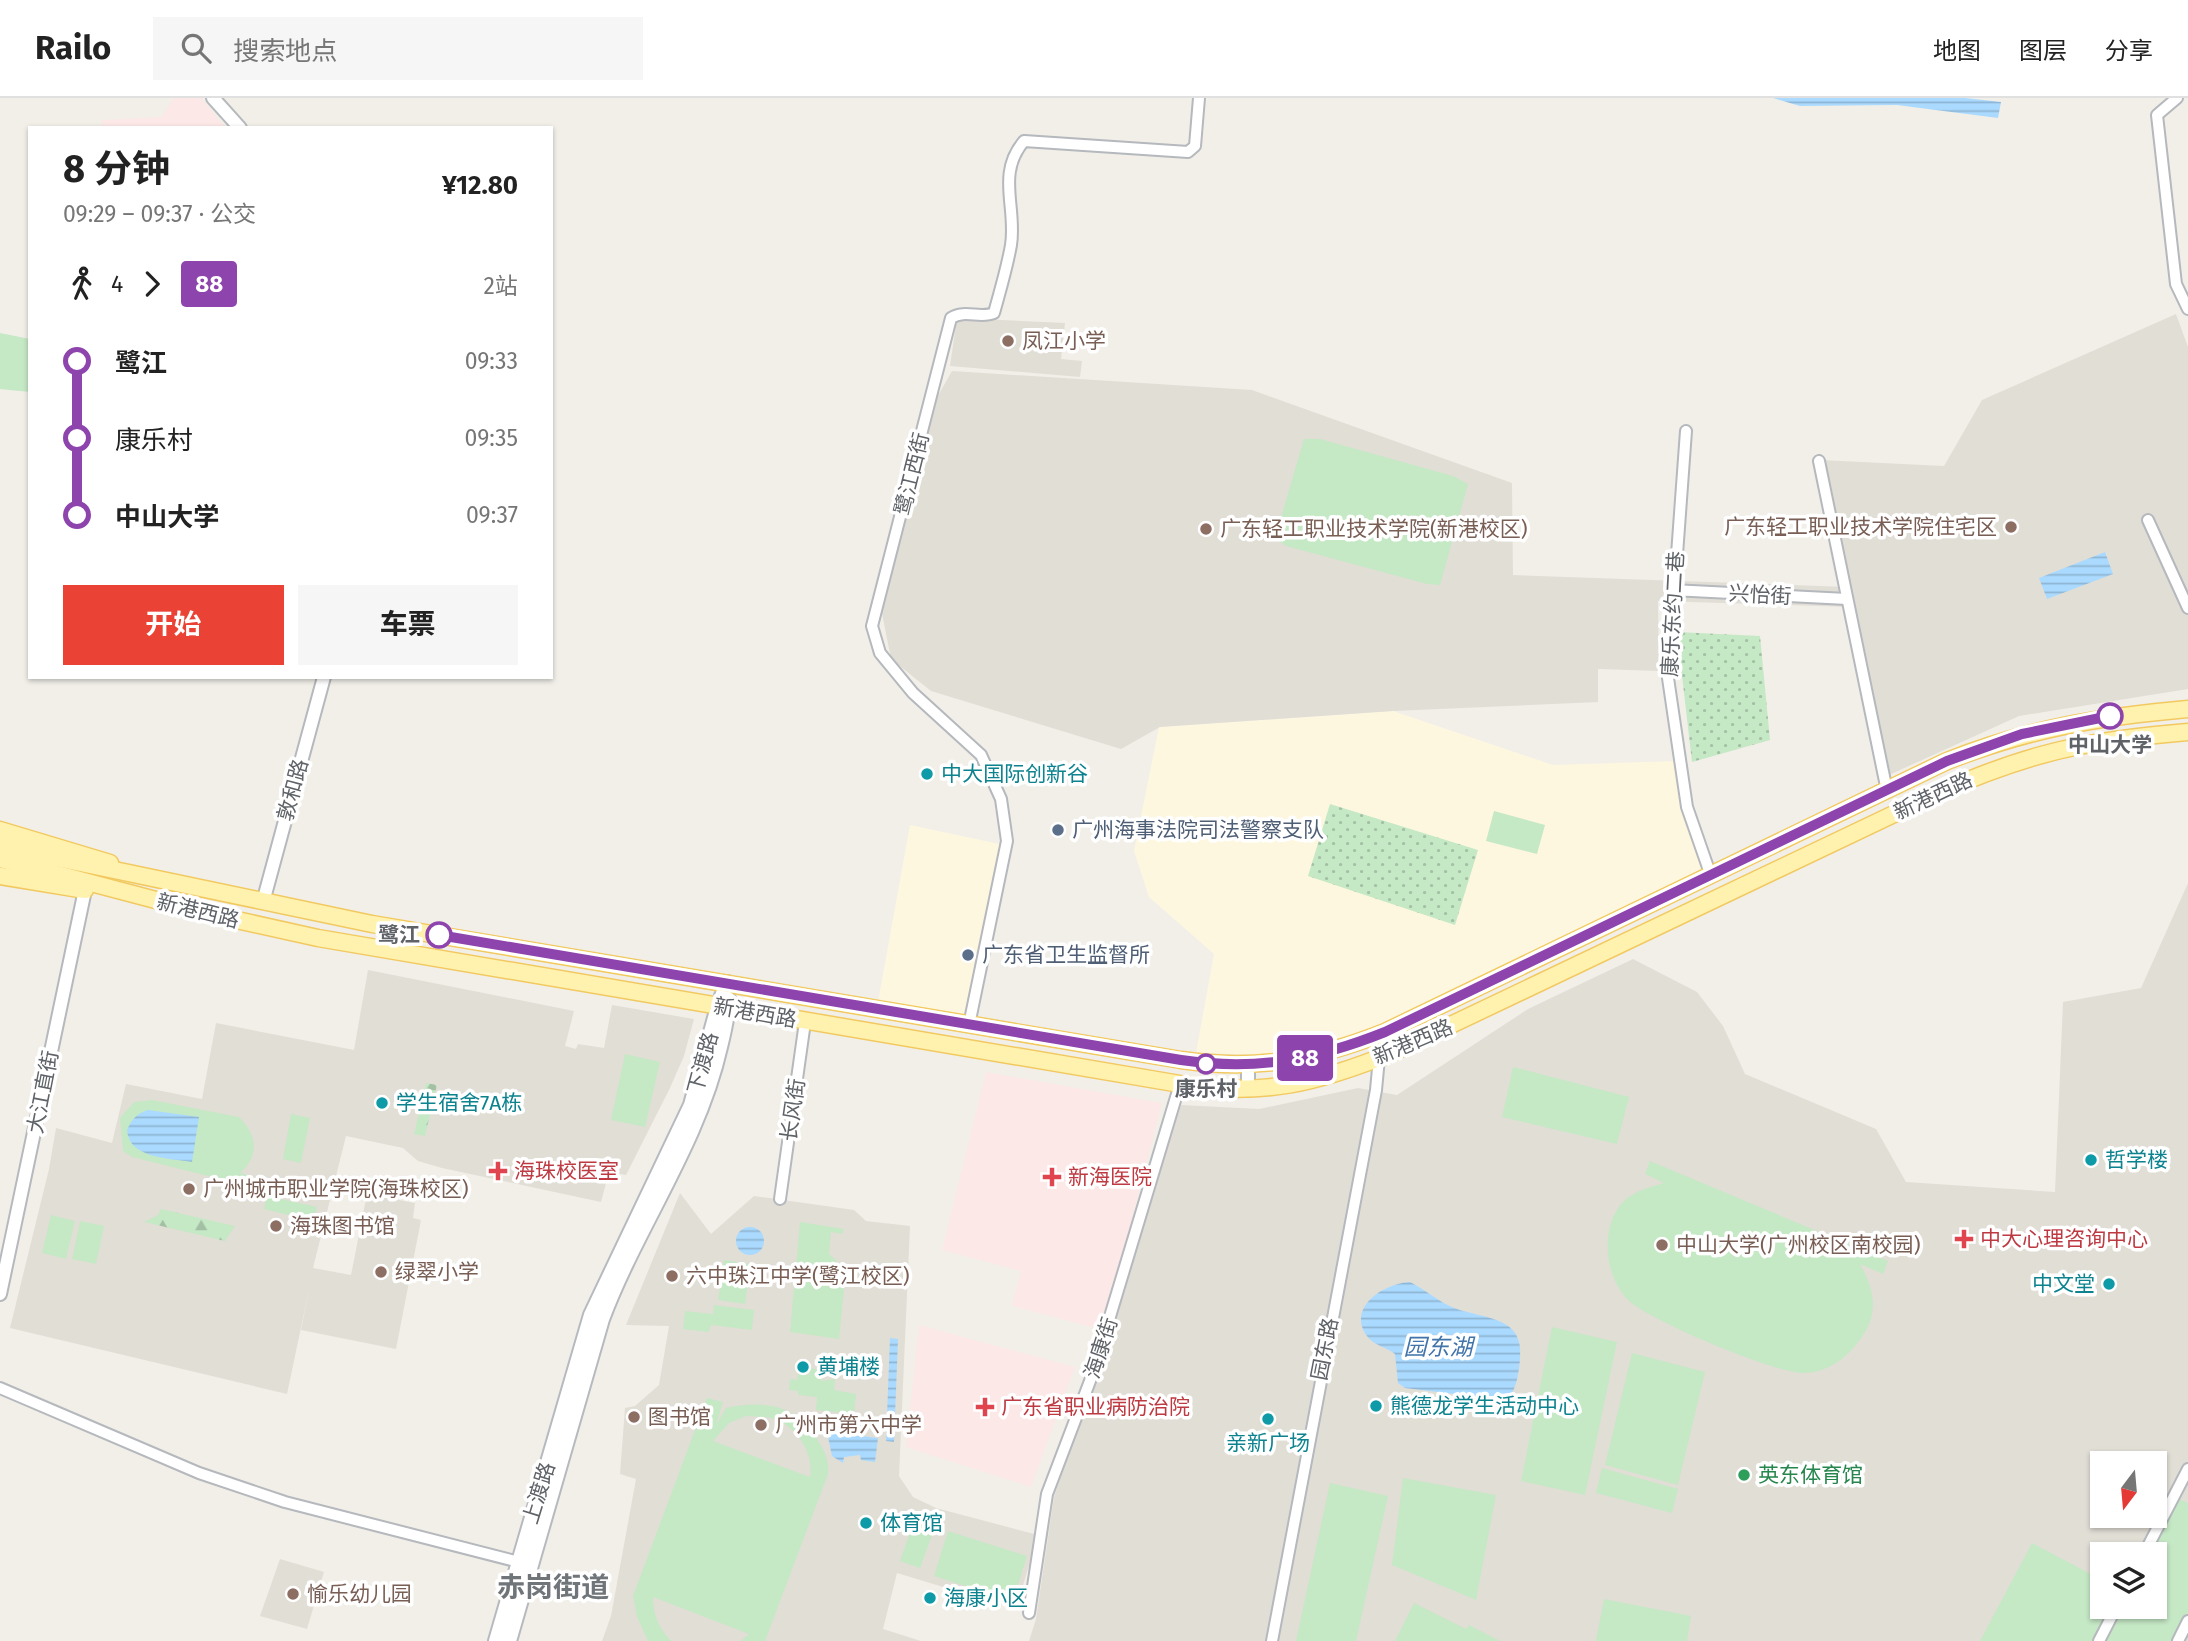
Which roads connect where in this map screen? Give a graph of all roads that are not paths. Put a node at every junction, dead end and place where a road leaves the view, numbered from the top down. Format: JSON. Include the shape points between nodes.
{"nodes":[{"id":1,"x":213,"y":98,"type":"edge"},
{"id":2,"x":1199,"y":98,"type":"edge"},
{"id":3,"x":2177,"y":98,"type":"edge"},
{"id":4,"x":238,"y":126,"type":"edge"},
{"id":5,"x":2188,"y":309,"type":"edge"},
{"id":6,"x":1686,"y":431,"type":"dead end"},
{"id":7,"x":1819,"y":460,"type":"dead end"},
{"id":8,"x":2148,"y":520,"type":"dead end"},
{"id":9,"x":1672,"y":590,"type":"junction"},
{"id":10,"x":1847,"y":599,"type":"junction"},
{"id":11,"x":2188,"y":608,"type":"edge"},
{"id":12,"x":323,"y":679,"type":"edge"},
{"id":13,"x":2188,"y":709,"type":"edge"},
{"id":14,"x":2188,"y":732,"type":"edge"},
{"id":15,"x":1887,"y":791,"type":"junction"},
{"id":16,"x":0,"y":830,"type":"edge"},
{"id":17,"x":0,"y":846,"type":"edge"},
{"id":18,"x":0,"y":859,"type":"edge"},
{"id":19,"x":0,"y":876,"type":"edge"},
{"id":20,"x":141,"y":876,"type":"junction"},
{"id":21,"x":1711,"y":877,"type":"junction"},
{"id":22,"x":85,"y":890,"type":"junction"},
{"id":23,"x":133,"y":894,"type":"junction"},
{"id":24,"x":263,"y":902,"type":"junction"},
{"id":25,"x":668,"y":972,"type":"junction"},
{"id":26,"x":1494,"y":982,"type":"junction"},
{"id":27,"x":727,"y":983,"type":"junction"},
{"id":28,"x":755,"y":988,"type":"junction"},
{"id":29,"x":664,"y":996,"type":"junction"},
{"id":30,"x":1504,"y":1001,"type":"junction"},
{"id":31,"x":723,"y":1007,"type":"junction"},
{"id":32,"x":751,"y":1012,"type":"junction"},
{"id":33,"x":805,"y":1022,"type":"junction"},
{"id":34,"x":969,"y":1025,"type":"junction"},
{"id":35,"x":1379,"y":1058,"type":"junction"},
{"id":36,"x":1248,"y":1066,"type":"junction"},
{"id":37,"x":1180,"y":1084,"type":"junction"},
{"id":38,"x":1248,"y":1090,"type":"junction"},
{"id":39,"x":780,"y":1199,"type":"dead end"},
{"id":40,"x":0,"y":1294,"type":"edge"},
{"id":41,"x":588,"y":1347,"type":"junction"},
{"id":42,"x":0,"y":1388,"type":"edge"},
{"id":43,"x":2188,"y":1469,"type":"edge"},
{"id":44,"x":2150,"y":1542,"type":"edge"},
{"id":45,"x":519,"y":1562,"type":"junction"},
{"id":46,"x":1029,"y":1613,"type":"dead end"},
{"id":47,"x":2110,"y":1619,"type":"edge"},
{"id":48,"x":2188,"y":1621,"type":"edge"},
{"id":49,"x":496,"y":1641,"type":"edge"},
{"id":50,"x":509,"y":1641,"type":"edge"},
{"id":51,"x":1272,"y":1641,"type":"edge"},
{"id":52,"x":2099,"y":1641,"type":"edge"},
{"id":53,"x":2178,"y":1641,"type":"edge"}],
"edges":[{"from":1,"to":4,"type":"street"},
{"from":2,"to":34,"type":"street","name":"鹭江西街","via":[[1195,146],[1188,152],[1024,141],[1012,154],[1008,177],[1012,242],[994,313],[959,313],[951,318],[872,626],[880,653],[913,693],[981,755],[1001,799],[1007,841]]},
{"from":3,"to":5,"type":"street","via":[[2157,114],[2176,284]]},
{"from":6,"to":9,"type":"street","name":"康乐东约二巷"},
{"from":7,"to":10,"type":"street"},
{"from":8,"to":11,"type":"street"},
{"from":9,"to":10,"type":"street","name":"兴怡街"},
{"from":9,"to":21,"type":"street","name":"康乐东约二巷","via":[[1668,678],[1687,807]]},
{"from":10,"to":15,"type":"street"},
{"from":12,"to":24,"type":"street","name":"敦和路"},
{"from":13,"to":15,"type":"main road","name":"新港西路","via":[[2096,718],[2022,734],[1947,761]]},
{"from":14,"to":30,"type":"main road","name":"新港西路","via":[[2106,739],[2007,763]]},
{"from":15,"to":21,"type":"main road","name":"新港西路"},
{"from":16,"to":20,"type":"main road","via":[[78,851]]},
{"from":17,"to":20,"type":"main road","name":"新港西路"},
{"from":18,"to":23,"type":"main road","name":"新港西路"},
{"from":19,"to":22,"type":"main road"},
{"from":20,"to":24,"type":"main road","name":"新港西路"},
{"from":21,"to":26,"type":"main road","name":"新港西路"},
{"from":22,"to":23,"type":"main road"},
{"from":22,"to":40,"type":"street","name":"大江直街"},
{"from":23,"to":29,"type":"main road","name":"新港西路","via":[[318,938]]},
{"from":24,"to":25,"type":"main road","name":"新港西路"},
{"from":25,"to":27,"type":"main road","name":"新港西路"},
{"from":25,"to":29,"type":"main road"},
{"from":26,"to":30,"type":"street"},
{"from":26,"to":36,"type":"main road","name":"新港西路","via":[[1364,1040],[1301,1059]]},
{"from":27,"to":28,"type":"main road","name":"新港西路"},
{"from":27,"to":31,"type":"main road","name":"下渡路"},
{"from":28,"to":32,"type":"street"},
{"from":28,"to":34,"type":"main road","name":"新港西路"},
{"from":29,"to":31,"type":"main road","name":"新港西路"},
{"from":30,"to":35,"type":"main road","name":"新港西路"},
{"from":31,"to":32,"type":"main road","name":"新港西路"},
{"from":31,"to":41,"type":"main road","name":"下渡路","via":[[691,1105],[601,1289]]},
{"from":32,"to":33,"type":"main road","name":"新港西路"},
{"from":33,"to":37,"type":"main road","name":"新港西路"},
{"from":33,"to":39,"type":"street","name":"长风街"},
{"from":34,"to":36,"type":"main road","name":"新港西路","via":[[1181,1060]]},
{"from":35,"to":38,"type":"main road","name":"新港西路","via":[[1312,1080]]},
{"from":35,"to":51,"type":"street","name":"园东路"},
{"from":36,"to":38,"type":"street"},
{"from":37,"to":38,"type":"main road","name":"新港西路"},
{"from":37,"to":46,"type":"street","name":"海康街","via":[[1105,1336],[1047,1494]]},
{"from":41,"to":45,"type":"main road","name":"上渡路"},
{"from":41,"to":50,"type":"main road","name":"上渡路"},
{"from":42,"to":45,"type":"street","via":[[199,1473],[285,1502]]},
{"from":43,"to":44,"type":"street"},
{"from":45,"to":49,"type":"main road","name":"上渡路"},
{"from":47,"to":52,"type":"street"},
{"from":48,"to":53,"type":"street"}]}
